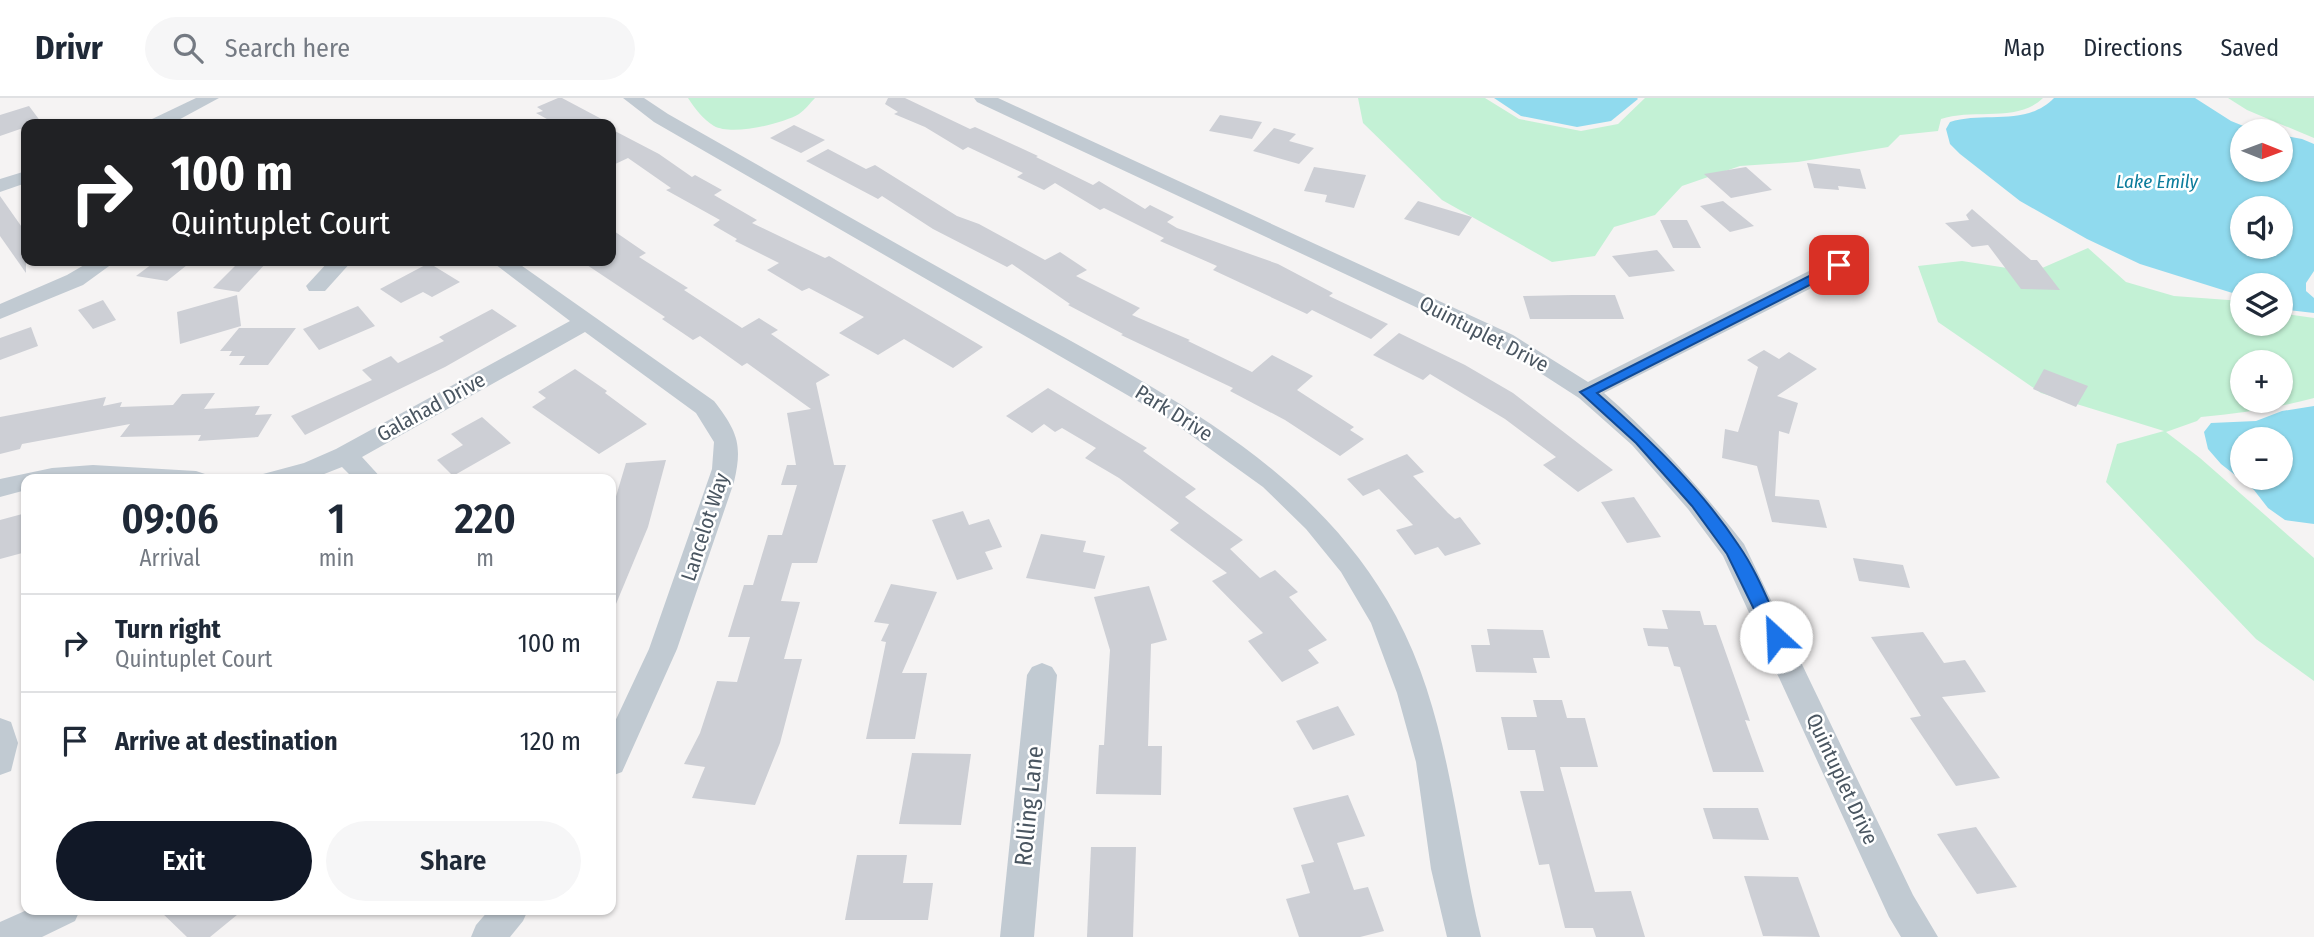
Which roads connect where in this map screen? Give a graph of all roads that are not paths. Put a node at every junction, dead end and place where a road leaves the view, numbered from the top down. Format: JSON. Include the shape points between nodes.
{"nodes":[{"id":1,"x":210,"y":98,"type":"edge"},
{"id":2,"x":632,"y":98,"type":"edge"},
{"id":3,"x":983,"y":98,"type":"edge"},
{"id":4,"x":167,"y":119,"type":"edge"},
{"id":5,"x":21,"y":179,"type":"edge"},
{"id":6,"x":0,"y":186,"type":"edge"},
{"id":7,"x":1839,"y":265,"type":"dead end"},
{"id":8,"x":98,"y":266,"type":"edge"},
{"id":9,"x":336,"y":266,"type":"edge"},
{"id":10,"x":508,"y":266,"type":"edge"},
{"id":11,"x":317,"y":286,"type":"dead end"},
{"id":12,"x":0,"y":312,"type":"edge"},
{"id":13,"x":585,"y":322,"type":"junction"},
{"id":14,"x":1587,"y":392,"type":"junction"},
{"id":15,"x":345,"y":455,"type":"junction"},
{"id":16,"x":64,"y":474,"type":"edge"},
{"id":17,"x":122,"y":474,"type":"edge"},
{"id":18,"x":295,"y":474,"type":"edge"},
{"id":19,"x":365,"y":474,"type":"edge"},
{"id":20,"x":21,"y":482,"type":"edge"},
{"id":21,"x":0,"y":488,"type":"edge"},
{"id":22,"x":1042,"y":674,"type":"dead end"},
{"id":23,"x":0,"y":731,"type":"edge"},
{"id":24,"x":616,"y":752,"type":"edge"},
{"id":25,"x":0,"y":762,"type":"edge"},
{"id":26,"x":52,"y":915,"type":"edge"},
{"id":27,"x":507,"y":915,"type":"edge"},
{"id":28,"x":6,"y":937,"type":"edge"},
{"id":29,"x":488,"y":937,"type":"edge"},
{"id":30,"x":1017,"y":937,"type":"edge"},
{"id":31,"x":1464,"y":937,"type":"edge"},
{"id":32,"x":1921,"y":937,"type":"edge"}],
"edges":[{"from":1,"to":4,"type":"street"},
{"from":2,"to":31,"type":"street","name":"Park Drive","via":[[1176,411],[1272,481],[1314,522],[1350,565],[1384,621],[1412,693],[1432,762],[1448,869]]},
{"from":3,"to":14,"type":"street","name":"Quintuplet Drive","via":[[1504,340]]},
{"from":5,"to":6,"type":"street"},
{"from":7,"to":14,"type":"street"},
{"from":8,"to":12,"type":"street"},
{"from":9,"to":11,"type":"street"},
{"from":10,"to":13,"type":"street","name":"Lancelot Way"},
{"from":13,"to":15,"type":"street","name":"Galahad Drive"},
{"from":13,"to":24,"type":"street","name":"Lancelot Way","via":[[705,408],[725,432],[728,456],[663,649]]},
{"from":14,"to":32,"type":"street","name":"Quintuplet Drive","via":[[1641,439],[1734,551],[1901,906]]},
{"from":15,"to":18,"type":"street","name":"Galahad Drive"},
{"from":15,"to":19,"type":"street"},
{"from":16,"to":17,"type":"street"},
{"from":20,"to":21,"type":"street"},
{"from":22,"to":30,"type":"street","name":"Rolling Lane"},
{"from":23,"to":25,"type":"street"},
{"from":26,"to":28,"type":"street"},
{"from":27,"to":29,"type":"street"}]}
